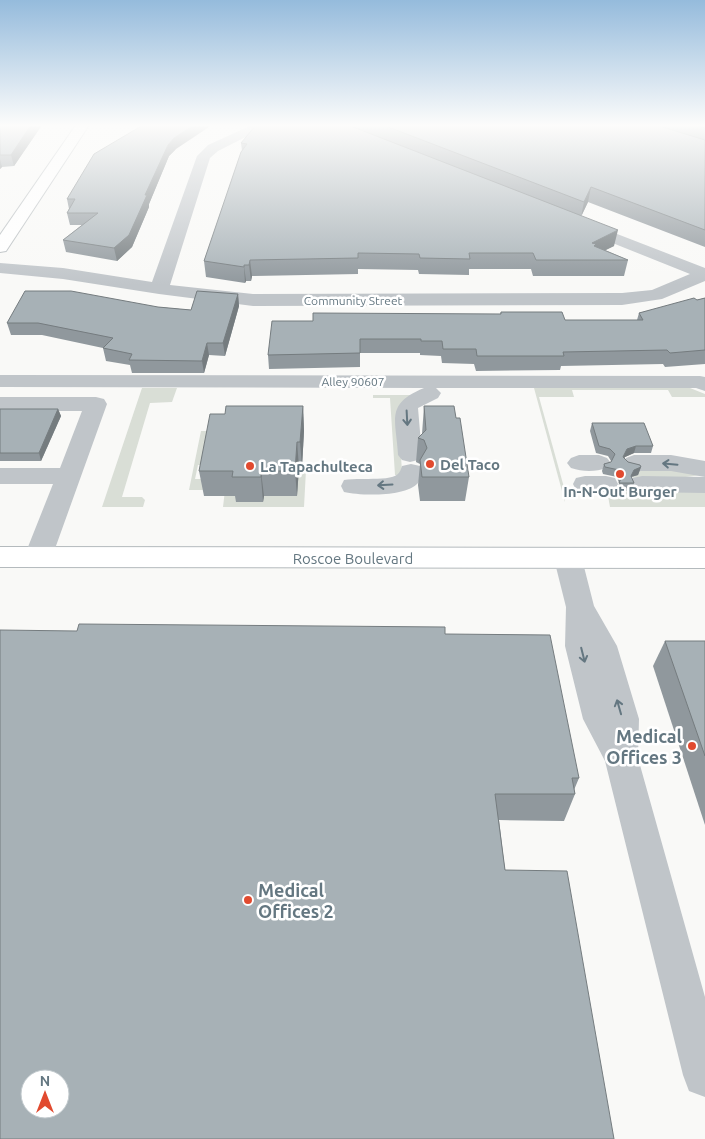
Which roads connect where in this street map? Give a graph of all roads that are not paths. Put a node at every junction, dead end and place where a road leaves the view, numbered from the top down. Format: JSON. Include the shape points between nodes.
{"nodes":[{"id":1,"x":47,"y":178,"type":"edge"},
{"id":2,"x":197,"y":178,"type":"edge"},
{"id":3,"x":568,"y":220,"type":"edge"},
{"id":4,"x":0,"y":247,"type":"edge"},
{"id":5,"x":0,"y":268,"type":"edge"},
{"id":6,"x":705,"y":275,"type":"edge"},
{"id":7,"x":159,"y":289,"type":"junction"},
{"id":8,"x":0,"y":380,"type":"edge"},
{"id":9,"x":705,"y":385,"type":"edge"},
{"id":10,"x":430,"y":393,"type":"dead end"},
{"id":11,"x":0,"y":404,"type":"edge"},
{"id":12,"x":15,"y":469,"type":"edge"},
{"id":13,"x":705,"y":469,"type":"edge"},
{"id":14,"x":68,"y":476,"type":"junction"},
{"id":15,"x":705,"y":485,"type":"edge"},
{"id":16,"x":353,"y":486,"type":"dead end"},
{"id":17,"x":0,"y":557,"type":"edge"},
{"id":18,"x":38,"y":557,"type":"junction"},
{"id":19,"x":705,"y":558,"type":"edge"},
{"id":20,"x":568,"y":559,"type":"junction"},
{"id":21,"x":705,"y":1075,"type":"edge"}],
"edges":[{"from":1,"to":4,"type":"main road"},
{"from":2,"to":7,"type":"street"},
{"from":3,"to":6,"type":"street"},
{"from":5,"to":7,"type":"street","name":"Community Street","via":[[29,269]]},
{"from":6,"to":7,"type":"street","name":"Community Street","via":[[655,295],[622,300],[253,300]]},
{"from":8,"to":9,"type":"street","name":"Alley 90607","via":[[690,382]]},
{"from":10,"to":16,"type":"street","one_way":true,"via":[[407,408],[411,464],[408,480],[396,485]]},
{"from":11,"to":14,"type":"street","via":[[45,412],[96,404]]},
{"from":12,"to":14,"type":"street"},
{"from":13,"to":15,"type":"street","one_way":true,"via":[[671,463],[638,474]]},
{"from":14,"to":18,"type":"street"},
{"from":17,"to":18,"type":"main road","name":"Roscoe Boulevard"},
{"from":18,"to":20,"type":"main road","name":"Roscoe Boulevard"},
{"from":19,"to":20,"type":"main road","name":"Roscoe Boulevard"},
{"from":20,"to":21,"type":"street","via":[[580,607],[580,646],[599,720],[621,758]]}]}
